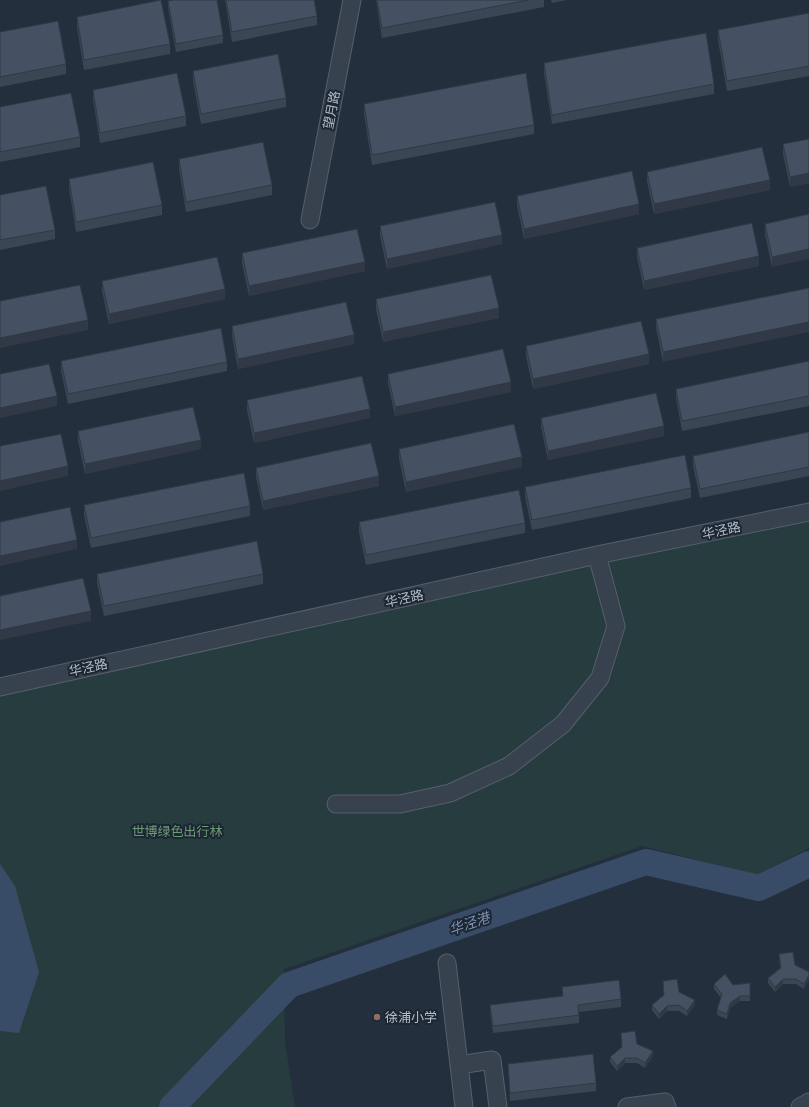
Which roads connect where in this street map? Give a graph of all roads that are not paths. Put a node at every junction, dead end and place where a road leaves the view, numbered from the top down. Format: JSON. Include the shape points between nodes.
{"nodes":[{"id":1,"x":352,"y":0,"type":"edge"},
{"id":2,"x":310,"y":220,"type":"dead end"},
{"id":3,"x":809,"y":512,"type":"edge"},
{"id":4,"x":597,"y":555,"type":"junction"},
{"id":5,"x":0,"y":687,"type":"edge"},
{"id":6,"x":336,"y":804,"type":"dead end"},
{"id":7,"x":447,"y":963,"type":"dead end"},
{"id":8,"x":459,"y":1065,"type":"junction"},
{"id":9,"x":809,"y":1102,"type":"edge"},
{"id":10,"x":464,"y":1107,"type":"edge"},
{"id":11,"x":498,"y":1107,"type":"edge"},
{"id":12,"x":627,"y":1107,"type":"edge"},
{"id":13,"x":667,"y":1107,"type":"edge"},
{"id":14,"x":800,"y":1107,"type":"edge"}],
"edges":[{"from":1,"to":2,"type":"street","name":"望月路"},
{"from":3,"to":4,"type":"street","name":"华泾路"},
{"from":4,"to":5,"type":"street","name":"华泾路"},
{"from":4,"to":6,"type":"street","via":[[616,626],[600,678],[563,724],[509,766],[450,793],[400,804]]},
{"from":7,"to":8,"type":"street"},
{"from":8,"to":10,"type":"street"},
{"from":8,"to":11,"type":"street","via":[[492,1060]]},
{"from":9,"to":14,"type":"street"},
{"from":12,"to":13,"type":"street","via":[[664,1102]]}]}
